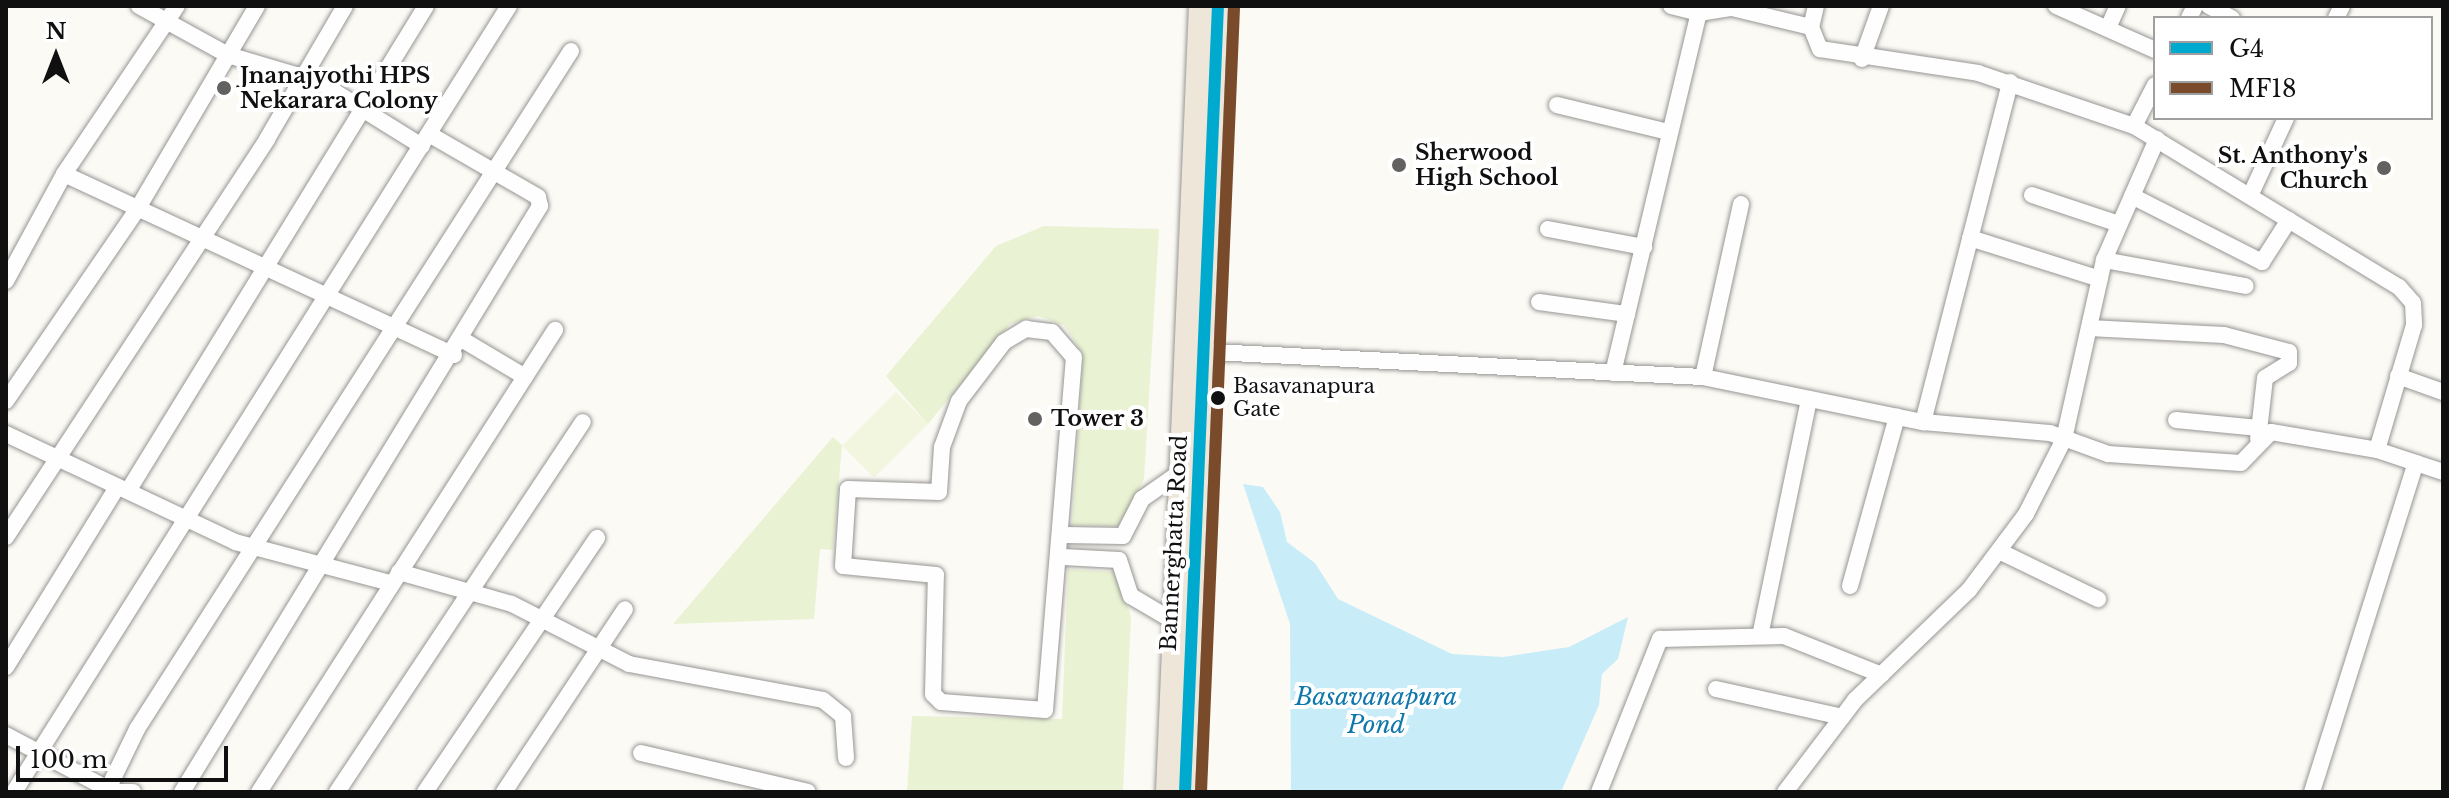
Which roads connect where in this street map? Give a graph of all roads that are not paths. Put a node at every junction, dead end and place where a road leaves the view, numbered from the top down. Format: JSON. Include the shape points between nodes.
{"nodes":[{"id":1,"x":139,"y":6,"type":"edge"},
{"id":2,"x":257,"y":6,"type":"edge"},
{"id":3,"x":345,"y":6,"type":"edge"},
{"id":4,"x":426,"y":6,"type":"edge"},
{"id":5,"x":509,"y":6,"type":"edge"},
{"id":6,"x":1199,"y":6,"type":"edge"},
{"id":7,"x":1218,"y":6,"type":"edge"},
{"id":8,"x":1671,"y":6,"type":"edge"},
{"id":9,"x":1816,"y":6,"type":"edge"},
{"id":10,"x":1881,"y":6,"type":"edge"},
{"id":11,"x":2056,"y":6,"type":"edge"},
{"id":12,"x":2118,"y":6,"type":"edge"},
{"id":13,"x":2209,"y":6,"type":"edge"},
{"id":14,"x":173,"y":13,"type":"edge"},
{"id":15,"x":1699,"y":13,"type":"junction"},
{"id":16,"x":2228,"y":16,"type":"edge"},
{"id":17,"x":1811,"y":27,"type":"junction"},
{"id":18,"x":2108,"y":28,"type":"junction"},
{"id":19,"x":2153,"y":49,"type":"edge"},
{"id":20,"x":571,"y":51,"type":"dead end"},
{"id":21,"x":228,"y":55,"type":"junction"},
{"id":22,"x":1862,"y":59,"type":"junction"},
{"id":23,"x":303,"y":79,"type":"junction"},
{"id":24,"x":2010,"y":82,"type":"junction"},
{"id":25,"x":2153,"y":89,"type":"edge"},
{"id":26,"x":1557,"y":105,"type":"dead end"},
{"id":27,"x":365,"y":106,"type":"junction"},
{"id":28,"x":2285,"y":120,"type":"edge"},
{"id":29,"x":2134,"y":126,"type":"junction"},
{"id":30,"x":1669,"y":132,"type":"junction"},
{"id":31,"x":2157,"y":139,"type":"junction"},
{"id":32,"x":426,"y":140,"type":"junction"},
{"id":33,"x":491,"y":170,"type":"junction"},
{"id":34,"x":64,"y":174,"type":"junction"},
{"id":35,"x":2032,"y":195,"type":"dead end"},
{"id":36,"x":2132,"y":196,"type":"junction"},
{"id":37,"x":2250,"y":196,"type":"junction"},
{"id":38,"x":1741,"y":204,"type":"dead end"},
{"id":39,"x":138,"y":208,"type":"junction"},
{"id":40,"x":2289,"y":220,"type":"junction"},
{"id":41,"x":2119,"y":224,"type":"junction"},
{"id":42,"x":1548,"y":229,"type":"dead end"},
{"id":43,"x":201,"y":234,"type":"junction"},
{"id":44,"x":1970,"y":238,"type":"junction"},
{"id":45,"x":1644,"y":247,"type":"junction"},
{"id":46,"x":2104,"y":260,"type":"junction"},
{"id":47,"x":264,"y":264,"type":"junction"},
{"id":48,"x":2100,"y":279,"type":"junction"},
{"id":49,"x":6,"y":280,"type":"edge"},
{"id":50,"x":2246,"y":286,"type":"dead end"},
{"id":51,"x":326,"y":293,"type":"junction"},
{"id":52,"x":1539,"y":302,"type":"dead end"},
{"id":53,"x":1627,"y":314,"type":"junction"},
{"id":54,"x":391,"y":324,"type":"junction"},
{"id":55,"x":2089,"y":328,"type":"junction"},
{"id":56,"x":555,"y":330,"type":"dead end"},
{"id":57,"x":458,"y":348,"type":"junction"},
{"id":58,"x":1195,"y":351,"type":"junction"},
{"id":59,"x":1613,"y":373,"type":"junction"},
{"id":60,"x":2398,"y":376,"type":"junction"},
{"id":61,"x":525,"y":377,"type":"junction"},
{"id":62,"x":1703,"y":377,"type":"junction"},
{"id":63,"x":2443,"y":392,"type":"edge"},
{"id":64,"x":1809,"y":399,"type":"junction"},
{"id":65,"x":6,"y":401,"type":"edge"},
{"id":66,"x":1897,"y":416,"type":"junction"},
{"id":67,"x":2176,"y":420,"type":"dead end"},
{"id":68,"x":583,"y":422,"type":"dead end"},
{"id":69,"x":1923,"y":422,"type":"junction"},
{"id":70,"x":6,"y":434,"type":"edge"},
{"id":71,"x":2258,"y":434,"type":"junction"},
{"id":72,"x":2064,"y":439,"type":"junction"},
{"id":73,"x":2377,"y":450,"type":"junction"},
{"id":74,"x":55,"y":456,"type":"junction"},
{"id":75,"x":2416,"y":463,"type":"junction"},
{"id":76,"x":2443,"y":472,"type":"edge"},
{"id":77,"x":1175,"y":476,"type":"junction"},
{"id":78,"x":122,"y":489,"type":"junction"},
{"id":79,"x":186,"y":519,"type":"junction"},
{"id":80,"x":1064,"y":535,"type":"junction"},
{"id":81,"x":6,"y":537,"type":"edge"},
{"id":82,"x":597,"y":538,"type":"dead end"},
{"id":83,"x":253,"y":547,"type":"junction"},
{"id":84,"x":2001,"y":552,"type":"junction"},
{"id":85,"x":1063,"y":557,"type":"junction"},
{"id":86,"x":318,"y":561,"type":"junction"},
{"id":87,"x":395,"y":577,"type":"junction"},
{"id":88,"x":1850,"y":586,"type":"dead end"},
{"id":89,"x":473,"y":589,"type":"junction"},
{"id":90,"x":2098,"y":599,"type":"dead end"},
{"id":91,"x":625,"y":609,"type":"dead end"},
{"id":92,"x":541,"y":617,"type":"junction"},
{"id":93,"x":1168,"y":618,"type":"junction"},
{"id":94,"x":1760,"y":636,"type":"junction"},
{"id":95,"x":603,"y":650,"type":"junction"},
{"id":96,"x":6,"y":667,"type":"edge"},
{"id":97,"x":1882,"y":675,"type":"junction"},
{"id":98,"x":1716,"y":689,"type":"dead end"},
{"id":99,"x":1842,"y":717,"type":"junction"},
{"id":100,"x":6,"y":735,"type":"edge"},
{"id":101,"x":40,"y":751,"type":"junction"},
{"id":102,"x":641,"y":753,"type":"dead end"},
{"id":103,"x":846,"y":758,"type":"dead end"},
{"id":104,"x":105,"y":791,"type":"edge"},
{"id":105,"x":14,"y":792,"type":"edge"},
{"id":106,"x":133,"y":792,"type":"edge"},
{"id":107,"x":182,"y":792,"type":"edge"},
{"id":108,"x":259,"y":792,"type":"edge"},
{"id":109,"x":337,"y":792,"type":"edge"},
{"id":110,"x":425,"y":792,"type":"edge"},
{"id":111,"x":504,"y":792,"type":"edge"},
{"id":112,"x":808,"y":792,"type":"edge"},
{"id":113,"x":1166,"y":792,"type":"edge"},
{"id":114,"x":1185,"y":792,"type":"edge"},
{"id":115,"x":1599,"y":792,"type":"edge"},
{"id":116,"x":1785,"y":792,"type":"edge"},
{"id":117,"x":2312,"y":792,"type":"edge"}],
"edges":[{"from":1,"to":14,"type":"street"},
{"from":2,"to":21,"type":"street"},
{"from":3,"to":23,"type":"street"},
{"from":4,"to":27,"type":"street"},
{"from":5,"to":32,"type":"street"},
{"from":6,"to":58,"type":"main road","name":"Bannerghatta Road"},
{"from":7,"to":58,"type":"main road","name":"Bannerghatta Road"},
{"from":8,"to":15,"type":"street"},
{"from":9,"to":17,"type":"street"},
{"from":10,"to":22,"type":"street"},
{"from":11,"to":18,"type":"street"},
{"from":12,"to":18,"type":"street"},
{"from":13,"to":16,"type":"street"},
{"from":14,"to":21,"type":"street"},
{"from":14,"to":34,"type":"street"},
{"from":15,"to":17,"type":"street","via":[[1732,8]]},
{"from":15,"to":30,"type":"street"},
{"from":17,"to":22,"type":"street","via":[[1820,49]]},
{"from":18,"to":19,"type":"street"},
{"from":20,"to":33,"type":"street"},
{"from":21,"to":23,"type":"street"},
{"from":21,"to":39,"type":"street"},
{"from":22,"to":24,"type":"street"},
{"from":23,"to":27,"type":"street"},
{"from":23,"to":43,"type":"street"},
{"from":24,"to":29,"type":"street"},
{"from":24,"to":44,"type":"street"},
{"from":25,"to":29,"type":"street"},
{"from":26,"to":30,"type":"street"},
{"from":27,"to":32,"type":"street"},
{"from":27,"to":47,"type":"street"},
{"from":28,"to":37,"type":"street"},
{"from":29,"to":31,"type":"street"},
{"from":30,"to":45,"type":"street"},
{"from":31,"to":36,"type":"street"},
{"from":31,"to":37,"type":"street"},
{"from":32,"to":33,"type":"street"},
{"from":32,"to":51,"type":"street"},
{"from":33,"to":54,"type":"street"},
{"from":33,"to":57,"type":"street","via":[[538,197],[540,206]]},
{"from":34,"to":39,"type":"street"},
{"from":34,"to":49,"type":"street"},
{"from":35,"to":41,"type":"street"},
{"from":36,"to":40,"type":"street","via":[[2262,262]]},
{"from":36,"to":41,"type":"street"},
{"from":37,"to":40,"type":"street"},
{"from":38,"to":62,"type":"street"},
{"from":39,"to":43,"type":"street"},
{"from":39,"to":65,"type":"street"},
{"from":40,"to":60,"type":"street","via":[[2399,287],[2413,303],[2414,325]]},
{"from":41,"to":46,"type":"street"},
{"from":42,"to":45,"type":"street"},
{"from":43,"to":47,"type":"street"},
{"from":43,"to":74,"type":"street"},
{"from":44,"to":48,"type":"street"},
{"from":44,"to":69,"type":"street"},
{"from":45,"to":53,"type":"street"},
{"from":46,"to":48,"type":"street"},
{"from":46,"to":50,"type":"street"},
{"from":47,"to":51,"type":"street"},
{"from":47,"to":78,"type":"street"},
{"from":48,"to":55,"type":"street"},
{"from":51,"to":54,"type":"street"},
{"from":51,"to":79,"type":"street"},
{"from":52,"to":53,"type":"street"},
{"from":53,"to":59,"type":"street"},
{"from":54,"to":57,"type":"street"},
{"from":54,"to":83,"type":"street"},
{"from":55,"to":71,"type":"street","via":[[2224,335],[2289,352],[2289,363],[2265,378]]},
{"from":55,"to":72,"type":"street"},
{"from":56,"to":61,"type":"street"},
{"from":57,"to":61,"type":"street"},
{"from":57,"to":86,"type":"street"},
{"from":58,"to":59,"type":"street"},
{"from":58,"to":77,"type":"main road","name":"Bannerghatta Road"},
{"from":58,"to":114,"type":"main road","name":"Bannerghatta Road"},
{"from":59,"to":62,"type":"street"},
{"from":60,"to":63,"type":"street"},
{"from":60,"to":73,"type":"street"},
{"from":61,"to":87,"type":"street"},
{"from":62,"to":64,"type":"street"},
{"from":64,"to":66,"type":"street"},
{"from":64,"to":94,"type":"street"},
{"from":66,"to":69,"type":"street"},
{"from":66,"to":88,"type":"street"},
{"from":67,"to":71,"type":"street"},
{"from":68,"to":89,"type":"street"},
{"from":69,"to":72,"type":"street"},
{"from":70,"to":74,"type":"street"},
{"from":71,"to":72,"type":"street","via":[[2241,463],[2108,454]]},
{"from":71,"to":73,"type":"street","via":[[2279,432]]},
{"from":72,"to":84,"type":"street"},
{"from":73,"to":75,"type":"street"},
{"from":74,"to":78,"type":"street"},
{"from":74,"to":81,"type":"street"},
{"from":75,"to":76,"type":"street"},
{"from":75,"to":117,"type":"street"},
{"from":77,"to":80,"type":"street","via":[[1142,499],[1123,536]]},
{"from":77,"to":93,"type":"main road","name":"Bannerghatta Road"},
{"from":78,"to":79,"type":"street"},
{"from":78,"to":96,"type":"street"},
{"from":79,"to":83,"type":"street"},
{"from":79,"to":101,"type":"street"},
{"from":80,"to":85,"type":"street"},
{"from":80,"to":85,"type":"street","via":[[1074,357],[1044,330],[1010,336],[969,385],[946,432],[939,492],[848,489],[843,566],[936,575],[933,694],[941,702],[1045,710],[1054,572]]},
{"from":82,"to":92,"type":"street"},
{"from":83,"to":86,"type":"street"},
{"from":83,"to":104,"type":"street","via":[[137,729]]},
{"from":84,"to":90,"type":"street"},
{"from":84,"to":97,"type":"street"},
{"from":85,"to":93,"type":"street","via":[[1119,560],[1131,596]]},
{"from":86,"to":87,"type":"street"},
{"from":86,"to":107,"type":"street"},
{"from":87,"to":89,"type":"street"},
{"from":87,"to":108,"type":"street"},
{"from":89,"to":92,"type":"street"},
{"from":89,"to":109,"type":"street"},
{"from":91,"to":95,"type":"street"},
{"from":92,"to":95,"type":"street"},
{"from":92,"to":110,"type":"street"},
{"from":93,"to":113,"type":"main road","name":"Bannerghatta Road"},
{"from":94,"to":97,"type":"street","via":[[1826,648]]},
{"from":94,"to":115,"type":"street","via":[[1660,639]]},
{"from":95,"to":103,"type":"street","via":[[705,682],[823,700],[843,716]]},
{"from":95,"to":111,"type":"street"},
{"from":97,"to":99,"type":"street"},
{"from":98,"to":99,"type":"street"},
{"from":99,"to":116,"type":"street"},
{"from":100,"to":101,"type":"street"},
{"from":101,"to":104,"type":"street"},
{"from":101,"to":105,"type":"street"},
{"from":102,"to":112,"type":"street"},
{"from":104,"to":106,"type":"street"}]}
